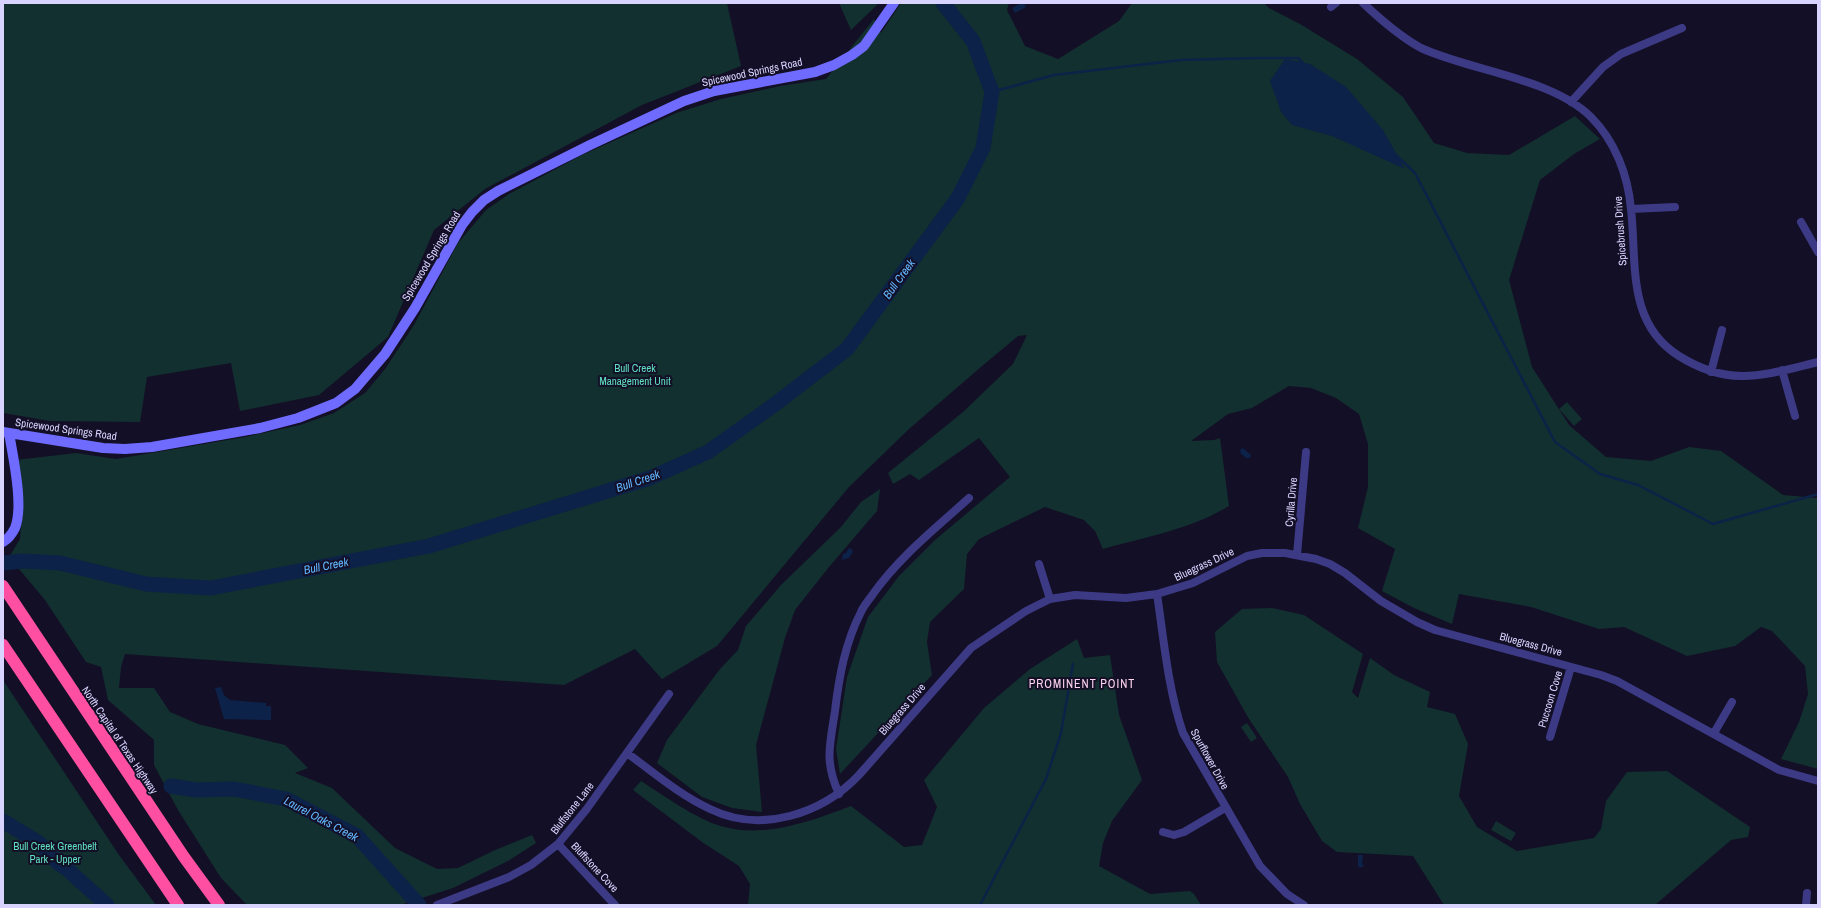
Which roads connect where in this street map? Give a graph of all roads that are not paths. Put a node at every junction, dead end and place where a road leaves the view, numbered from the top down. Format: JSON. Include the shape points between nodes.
{"nodes":[{"id":1,"x":894,"y":3,"type":"edge"},
{"id":2,"x":1363,"y":3,"type":"edge"},
{"id":3,"x":1682,"y":28,"type":"dead end"},
{"id":4,"x":1571,"y":102,"type":"junction"},
{"id":5,"x":1675,"y":207,"type":"dead end"},
{"id":6,"x":1631,"y":209,"type":"junction"},
{"id":7,"x":1801,"y":222,"type":"dead end"},
{"id":8,"x":1818,"y":252,"type":"edge"},
{"id":9,"x":1722,"y":330,"type":"dead end"},
{"id":10,"x":1818,"y":362,"type":"edge"},
{"id":11,"x":1782,"y":370,"type":"junction"},
{"id":12,"x":1711,"y":372,"type":"junction"},
{"id":13,"x":1795,"y":416,"type":"dead end"},
{"id":14,"x":6,"y":433,"type":"edge"},
{"id":15,"x":1306,"y":452,"type":"dead end"},
{"id":16,"x":969,"y":498,"type":"dead end"},
{"id":17,"x":3,"y":542,"type":"edge"},
{"id":18,"x":1297,"y":555,"type":"junction"},
{"id":19,"x":1039,"y":564,"type":"dead end"},
{"id":20,"x":3,"y":586,"type":"edge"},
{"id":21,"x":1156,"y":594,"type":"junction"},
{"id":22,"x":1050,"y":599,"type":"junction"},
{"id":23,"x":3,"y":645,"type":"edge"},
{"id":24,"x":1571,"y":667,"type":"junction"},
{"id":25,"x":669,"y":694,"type":"dead end"},
{"id":26,"x":1732,"y":702,"type":"dead end"},
{"id":27,"x":1714,"y":733,"type":"junction"},
{"id":28,"x":1550,"y":737,"type":"dead end"},
{"id":29,"x":627,"y":753,"type":"junction"},
{"id":30,"x":1818,"y":781,"type":"edge"},
{"id":31,"x":839,"y":794,"type":"junction"},
{"id":32,"x":1225,"y":808,"type":"junction"},
{"id":33,"x":1163,"y":832,"type":"dead end"},
{"id":34,"x":558,"y":844,"type":"junction"},
{"id":35,"x":1807,"y":893,"type":"dead end"},
{"id":36,"x":178,"y":905,"type":"edge"},
{"id":37,"x":219,"y":905,"type":"edge"},
{"id":38,"x":437,"y":905,"type":"edge"},
{"id":39,"x":615,"y":905,"type":"edge"},
{"id":40,"x":1304,"y":905,"type":"edge"},
{"id":41,"x":1806,"y":905,"type":"edge"}],
"edges":[{"from":1,"to":14,"type":"main road","name":"Spicewood Springs Road","via":[[864,46],[834,65],[815,72],[714,91],[684,101],[590,145],[484,200],[462,225],[411,315],[385,354],[355,389],[336,403],[298,418],[260,428],[152,447],[125,449],[72,444]]},
{"from":2,"to":4,"type":"street","name":"Spicebrush Drive","via":[[1407,41],[1421,48],[1548,90]]},
{"from":3,"to":4,"type":"street","via":[[1620,54],[1603,67]]},
{"from":4,"to":6,"type":"street","name":"Spicebrush Drive","via":[[1591,117],[1614,149],[1623,169]]},
{"from":5,"to":6,"type":"street"},
{"from":6,"to":12,"type":"street","name":"Spicebrush Drive","via":[[1635,283],[1640,307],[1651,329],[1672,352],[1689,363]]},
{"from":7,"to":8,"type":"street"},
{"from":9,"to":12,"type":"street"},
{"from":10,"to":11,"type":"street","name":"Spicebrush Drive"},
{"from":11,"to":12,"type":"street","name":"Spicebrush Drive","via":[[1740,377]]},
{"from":11,"to":13,"type":"street"},
{"from":14,"to":17,"type":"main road","via":[[16,481],[18,510],[14,529]]},
{"from":15,"to":18,"type":"street","name":"Cyrilla Drive"},
{"from":16,"to":31,"type":"street","via":[[907,554],[882,581],[861,611],[848,643],[840,676],[828,758],[832,778]]},
{"from":18,"to":21,"type":"street","name":"Bluegrass Drive","via":[[1247,556],[1193,582]]},
{"from":18,"to":24,"type":"street","name":"Bluegrass Drive","via":[[1330,564],[1381,601],[1435,630]]},
{"from":19,"to":22,"type":"street"},
{"from":20,"to":37,"type":"highway","name":"North Capital of Texas Highway","via":[[184,857]]},
{"from":21,"to":22,"type":"street","name":"Bluegrass Drive","via":[[1126,598],[1075,595]]},
{"from":21,"to":32,"type":"street","name":"Spurflower Drive","via":[[1176,713],[1183,733]]},
{"from":22,"to":31,"type":"street","name":"Bluegrass Drive","via":[[971,648],[859,775]]},
{"from":23,"to":36,"type":"highway"},
{"from":24,"to":27,"type":"street","name":"Bluegrass Drive","via":[[1601,674],[1617,681]]},
{"from":24,"to":28,"type":"street","name":"Puccoon Cove"},
{"from":25,"to":29,"type":"street","name":"Bluffstone Lane"},
{"from":26,"to":27,"type":"street"},
{"from":27,"to":30,"type":"street","name":"Bluegrass Drive","via":[[1779,770]]},
{"from":29,"to":31,"type":"street","name":"Bluegrass Drive","via":[[689,798],[712,810],[743,819],[762,820],[792,816]]},
{"from":29,"to":34,"type":"street","name":"Bluffstone Lane"},
{"from":32,"to":33,"type":"street","via":[[1184,832],[1174,835]]},
{"from":32,"to":40,"type":"street","name":"Spurflower Drive","via":[[1260,866],[1286,894]]},
{"from":34,"to":38,"type":"street","name":"Bluffstone Lane","via":[[531,865],[509,877]]},
{"from":34,"to":39,"type":"street","name":"Bluffstone Cove"},
{"from":35,"to":41,"type":"street"}]}
